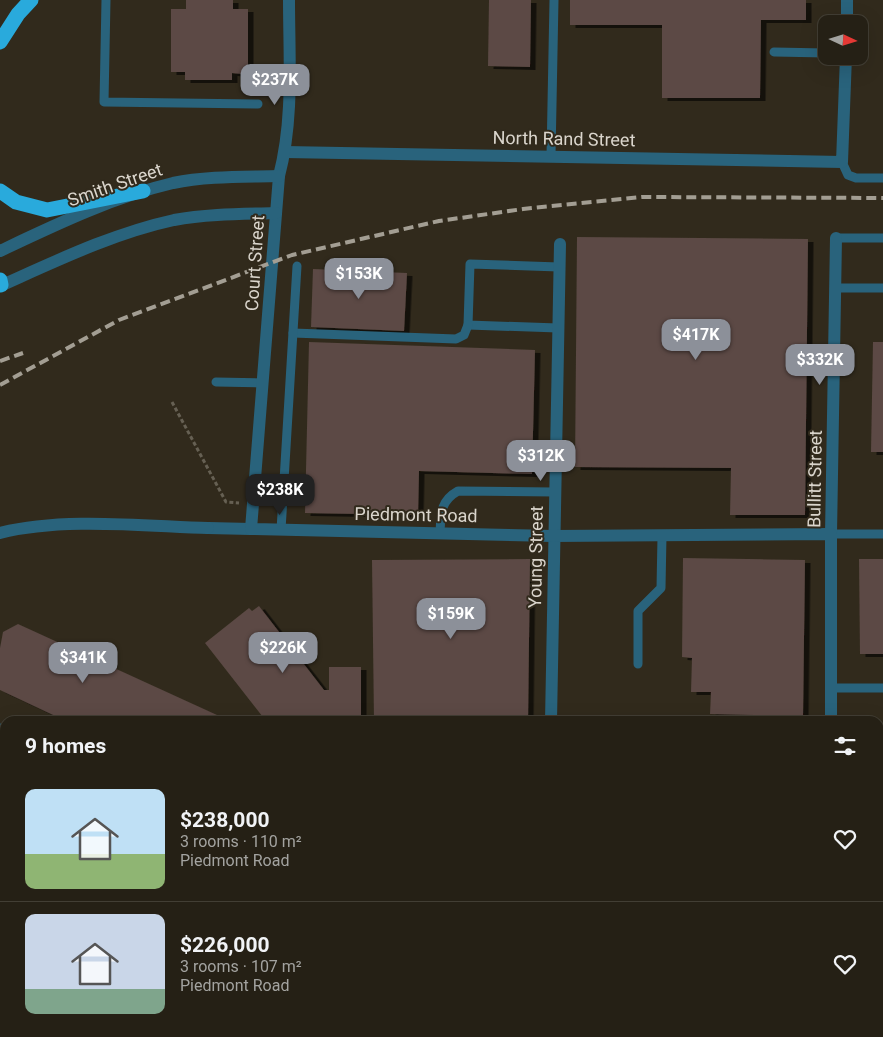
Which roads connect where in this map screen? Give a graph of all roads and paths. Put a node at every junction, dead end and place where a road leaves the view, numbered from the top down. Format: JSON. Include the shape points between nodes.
{"nodes":[{"id":1,"x":31,"y":0,"type":"edge"},
{"id":2,"x":106,"y":0,"type":"edge"},
{"id":3,"x":289,"y":0,"type":"edge"},
{"id":4,"x":554,"y":0,"type":"edge"},
{"id":5,"x":847,"y":0,"type":"edge"},
{"id":6,"x":846,"y":15,"type":"edge"},
{"id":7,"x":0,"y":42,"type":"edge"},
{"id":8,"x":774,"y":52,"type":"dead end"},
{"id":9,"x":818,"y":52,"type":"edge"},
{"id":10,"x":846,"y":65,"type":"edge"},
{"id":11,"x":258,"y":104,"type":"dead end"},
{"id":12,"x":285,"y":152,"type":"junction"},
{"id":13,"x":551,"y":156,"type":"junction"},
{"id":14,"x":842,"y":162,"type":"junction"},
{"id":15,"x":279,"y":176,"type":"junction"},
{"id":16,"x":883,"y":178,"type":"edge"},
{"id":17,"x":143,"y":191,"type":"junction"},
{"id":18,"x":0,"y":192,"type":"edge"},
{"id":19,"x":276,"y":213,"type":"junction"},
{"id":20,"x":836,"y":238,"type":"joint"},
{"id":21,"x":883,"y":238,"type":"edge"},
{"id":22,"x":560,"y":244,"type":"dead end"},
{"id":23,"x":0,"y":251,"type":"edge"},
{"id":24,"x":296,"y":266,"type":"dead end"},
{"id":25,"x":559,"y":267,"type":"junction"},
{"id":26,"x":0,"y":284,"type":"edge"},
{"id":27,"x":835,"y":288,"type":"junction"},
{"id":28,"x":883,"y":288,"type":"edge"},
{"id":29,"x":468,"y":325,"type":"junction"},
{"id":30,"x":558,"y":328,"type":"junction"},
{"id":31,"x":293,"y":333,"type":"junction"},
{"id":32,"x":216,"y":382,"type":"dead end"},
{"id":33,"x":263,"y":383,"type":"junction"},
{"id":34,"x":172,"y":402,"type":"dead end"},
{"id":35,"x":554,"y":492,"type":"junction"},
{"id":36,"x":253,"y":504,"type":"junction"},
{"id":37,"x":250,"y":530,"type":"junction"},
{"id":38,"x":281,"y":530,"type":"junction"},
{"id":39,"x":440,"y":533,"type":"junction"},
{"id":40,"x":0,"y":534,"type":"edge"},
{"id":41,"x":831,"y":534,"type":"junction"},
{"id":42,"x":883,"y":534,"type":"edge"},
{"id":43,"x":553,"y":536,"type":"junction"},
{"id":44,"x":662,"y":536,"type":"junction"},
{"id":45,"x":638,"y":664,"type":"dead end"},
{"id":46,"x":831,"y":688,"type":"junction"},
{"id":47,"x":883,"y":688,"type":"edge"},
{"id":48,"x":551,"y":716,"type":"edge"},
{"id":49,"x":831,"y":716,"type":"edge"}],
"edges":[{"from":1,"to":7,"type":"highway"},
{"from":2,"to":11,"type":"lane","via":[[104,102]]},
{"from":3,"to":12,"type":"street","name":"Court Street","via":[[289,120]]},
{"from":4,"to":13,"type":"lane"},
{"from":5,"to":6,"type":"street"},
{"from":8,"to":9,"type":"lane"},
{"from":10,"to":14,"type":"street"},
{"from":12,"to":13,"type":"street","name":"North Rand Street"},
{"from":12,"to":15,"type":"street","name":"Court Street"},
{"from":13,"to":14,"type":"street","name":"North Rand Street"},
{"from":14,"to":16,"type":"lane","via":[[848,175]]},
{"from":15,"to":17,"type":"street","name":"Smith Street","via":[[217,178]]},
{"from":15,"to":19,"type":"street","name":"Court Street"},
{"from":17,"to":18,"type":"highway","via":[[47,210],[16,202]]},
{"from":17,"to":23,"type":"street","name":"Smith Street","via":[[48,228]]},
{"from":19,"to":26,"type":"street","via":[[174,220],[80,251]]},
{"from":19,"to":33,"type":"street","name":"Court Street"},
{"from":20,"to":21,"type":"lane"},
{"from":20,"to":27,"type":"street","name":"Bullitt Street"},
{"from":22,"to":25,"type":"street","name":"Young Street"},
{"from":24,"to":31,"type":"lane"},
{"from":25,"to":29,"type":"lane","via":[[470,264]]},
{"from":25,"to":30,"type":"street","name":"Young Street"},
{"from":27,"to":28,"type":"lane"},
{"from":27,"to":41,"type":"street","name":"Bullitt Street"},
{"from":29,"to":30,"type":"lane"},
{"from":29,"to":31,"type":"lane","via":[[464,334],[456,339]]},
{"from":30,"to":35,"type":"street","name":"Young Street"},
{"from":31,"to":38,"type":"lane"},
{"from":32,"to":33,"type":"lane"},
{"from":33,"to":36,"type":"street","name":"Court Street"},
{"from":34,"to":36,"type":"path","via":[[226,502]]},
{"from":35,"to":39,"type":"lane","via":[[458,491],[442,506]]},
{"from":35,"to":43,"type":"street","name":"Young Street"},
{"from":36,"to":37,"type":"street","name":"Court Street"},
{"from":37,"to":38,"type":"street","name":"Piedmont Road"},
{"from":37,"to":40,"type":"street","name":"Piedmont Road","via":[[58,526]]},
{"from":38,"to":39,"type":"street","name":"Piedmont Road"},
{"from":39,"to":43,"type":"street","name":"Piedmont Road"},
{"from":41,"to":42,"type":"lane"},
{"from":41,"to":44,"type":"street","name":"Piedmont Road"},
{"from":41,"to":46,"type":"street","name":"Bullitt Street"},
{"from":43,"to":44,"type":"street","name":"Piedmont Road"},
{"from":43,"to":48,"type":"street","name":"Young Street"},
{"from":44,"to":45,"type":"lane","via":[[661,588],[638,611]]},
{"from":46,"to":47,"type":"lane"},
{"from":46,"to":49,"type":"street","name":"Bullitt Street"}]}
